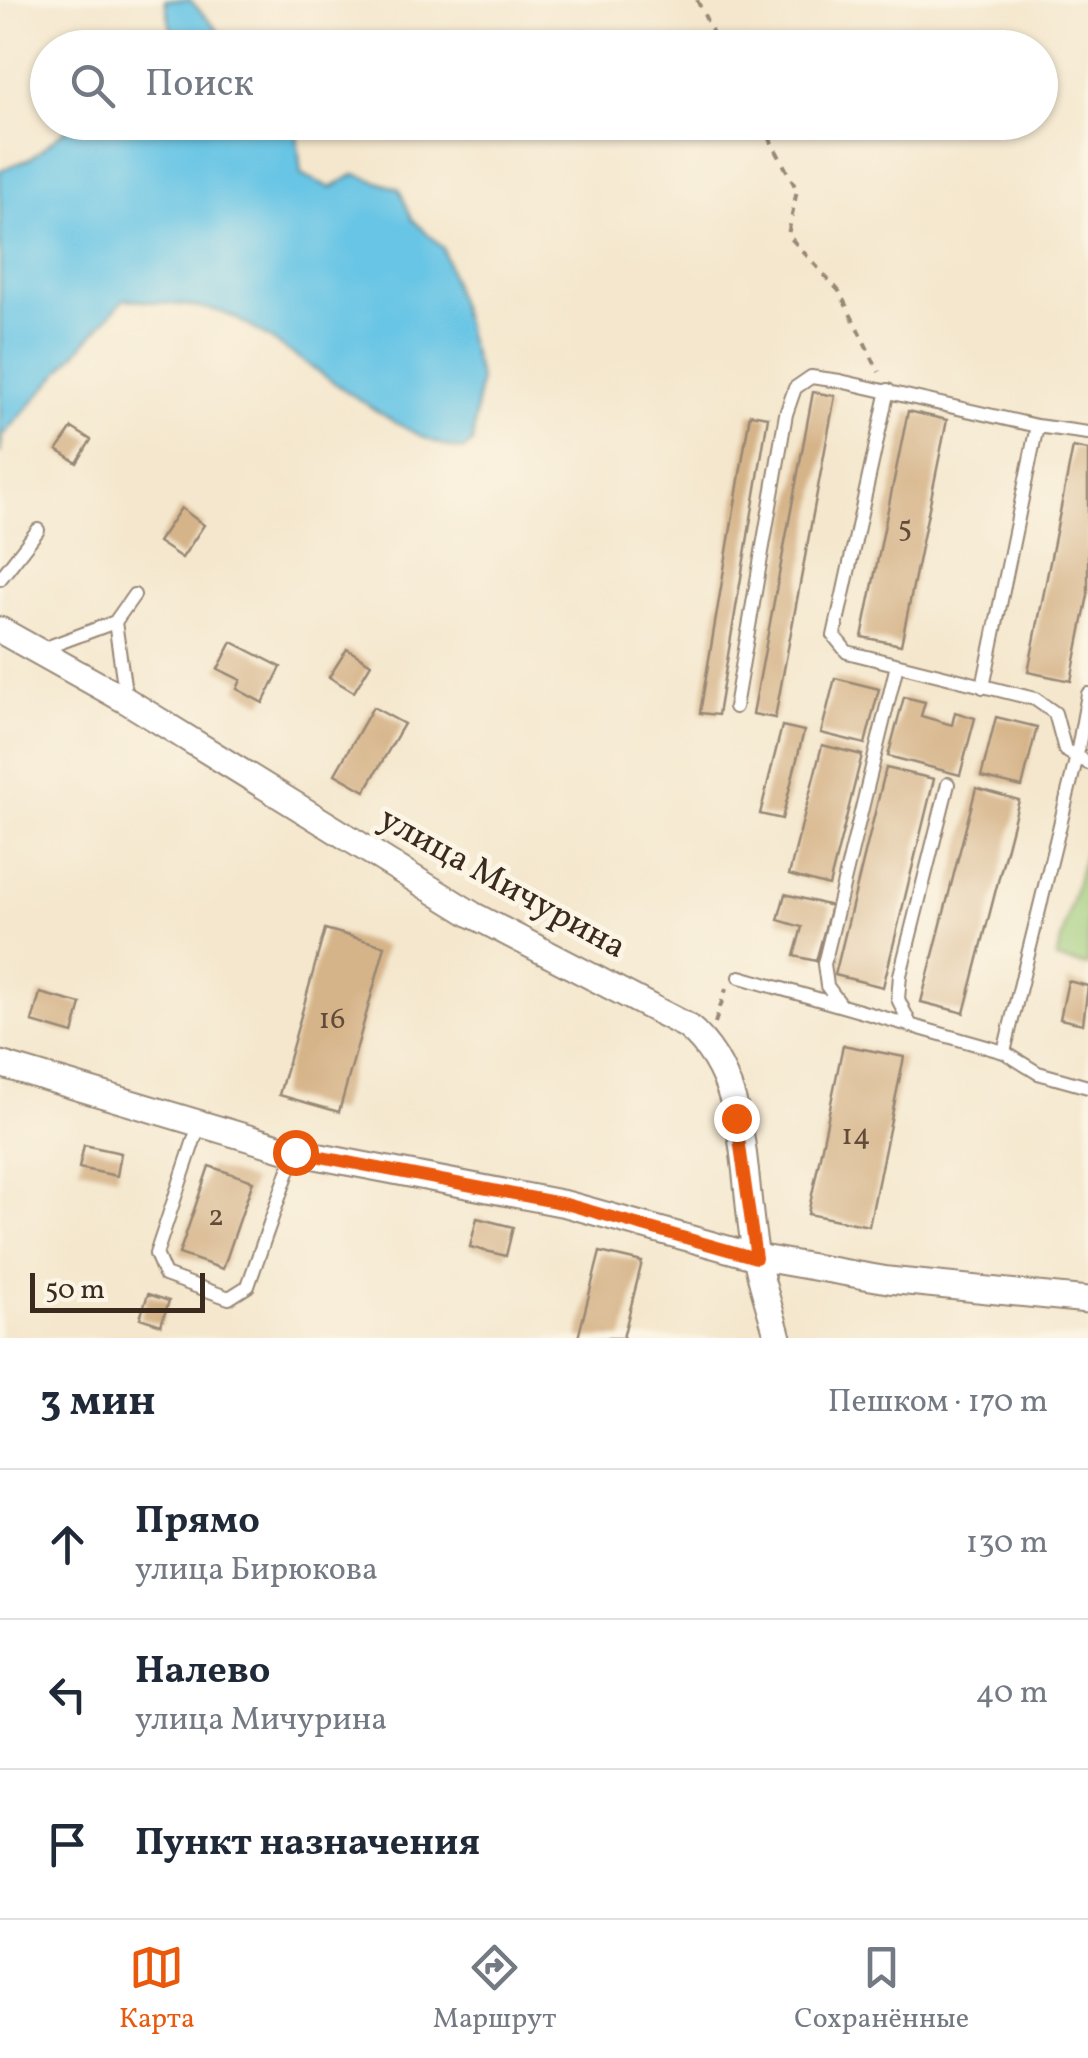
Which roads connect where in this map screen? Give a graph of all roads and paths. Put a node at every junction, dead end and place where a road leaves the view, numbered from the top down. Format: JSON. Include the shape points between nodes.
{"nodes":[{"id":1,"x":698,"y":0,"type":"edge"},
{"id":2,"x":712,"y":30,"type":"edge"},
{"id":3,"x":771,"y":140,"type":"edge"},
{"id":4,"x":888,"y":390,"type":"junction"},
{"id":5,"x":1038,"y":426,"type":"junction"},
{"id":6,"x":1088,"y":433,"type":"edge"},
{"id":7,"x":38,"y":530,"type":"dead end"},
{"id":8,"x":0,"y":579,"type":"edge"},
{"id":9,"x":134,"y":594,"type":"dead end"},
{"id":10,"x":115,"y":622,"type":"junction"},
{"id":11,"x":0,"y":630,"type":"edge"},
{"id":12,"x":38,"y":651,"type":"junction"},
{"id":13,"x":897,"y":666,"type":"junction"},
{"id":14,"x":983,"y":687,"type":"junction"},
{"id":15,"x":1088,"y":694,"type":"edge"},
{"id":16,"x":127,"y":702,"type":"junction"},
{"id":17,"x":735,"y":707,"type":"dead end"},
{"id":18,"x":1082,"y":761,"type":"edge"},
{"id":19,"x":948,"y":784,"type":"dead end"},
{"id":20,"x":740,"y":976,"type":"joint"},
{"id":21,"x":840,"y":1004,"type":"junction"},
{"id":22,"x":911,"y":1026,"type":"junction"},
{"id":23,"x":708,"y":1044,"type":"junction"},
{"id":24,"x":1004,"y":1052,"type":"junction"},
{"id":25,"x":0,"y":1064,"type":"edge"},
{"id":26,"x":1088,"y":1087,"type":"edge"},
{"id":27,"x":199,"y":1125,"type":"junction"},
{"id":28,"x":295,"y":1152,"type":"junction"},
{"id":29,"x":756,"y":1258,"type":"junction"},
{"id":30,"x":1088,"y":1300,"type":"edge"},
{"id":31,"x":778,"y":1338,"type":"edge"}],
"edges":[{"from":1,"to":2,"type":"path"},
{"from":3,"to":4,"type":"path","via":[[797,190],[788,234],[838,291]]},
{"from":4,"to":5,"type":"lane"},
{"from":4,"to":13,"type":"lane","via":[[834,636],[846,652]]},
{"from":4,"to":17,"type":"lane","via":[[811,378],[795,388]]},
{"from":5,"to":6,"type":"lane"},
{"from":5,"to":14,"type":"lane"},
{"from":7,"to":8,"type":"lane"},
{"from":9,"to":10,"type":"lane"},
{"from":10,"to":12,"type":"lane"},
{"from":10,"to":16,"type":"lane"},
{"from":11,"to":12,"type":"street","name":"улица Мичурина"},
{"from":12,"to":16,"type":"street","name":"улица Мичурина"},
{"from":13,"to":14,"type":"lane"},
{"from":13,"to":21,"type":"lane","via":[[824,964],[827,986]]},
{"from":14,"to":18,"type":"lane","via":[[1035,699],[1054,713],[1065,750]]},
{"from":15,"to":18,"type":"lane"},
{"from":16,"to":23,"type":"street","name":"улица Мичурина","via":[[473,915],[687,1026]]},
{"from":18,"to":24,"type":"lane"},
{"from":19,"to":22,"type":"lane","via":[[900,974],[898,999]]},
{"from":20,"to":21,"type":"lane"},
{"from":20,"to":23,"type":"path","via":[[727,984]]},
{"from":21,"to":22,"type":"lane"},
{"from":22,"to":24,"type":"lane"},
{"from":23,"to":29,"type":"street","via":[[733,1105]]},
{"from":24,"to":26,"type":"lane","via":[[1038,1073]]},
{"from":25,"to":27,"type":"street"},
{"from":27,"to":28,"type":"street"},
{"from":27,"to":28,"type":"lane","via":[[156,1254],[165,1275],[229,1298],[248,1286]]},
{"from":28,"to":29,"type":"street","via":[[566,1204]]},
{"from":29,"to":30,"type":"street","via":[[888,1280]]},
{"from":29,"to":31,"type":"street"}]}
